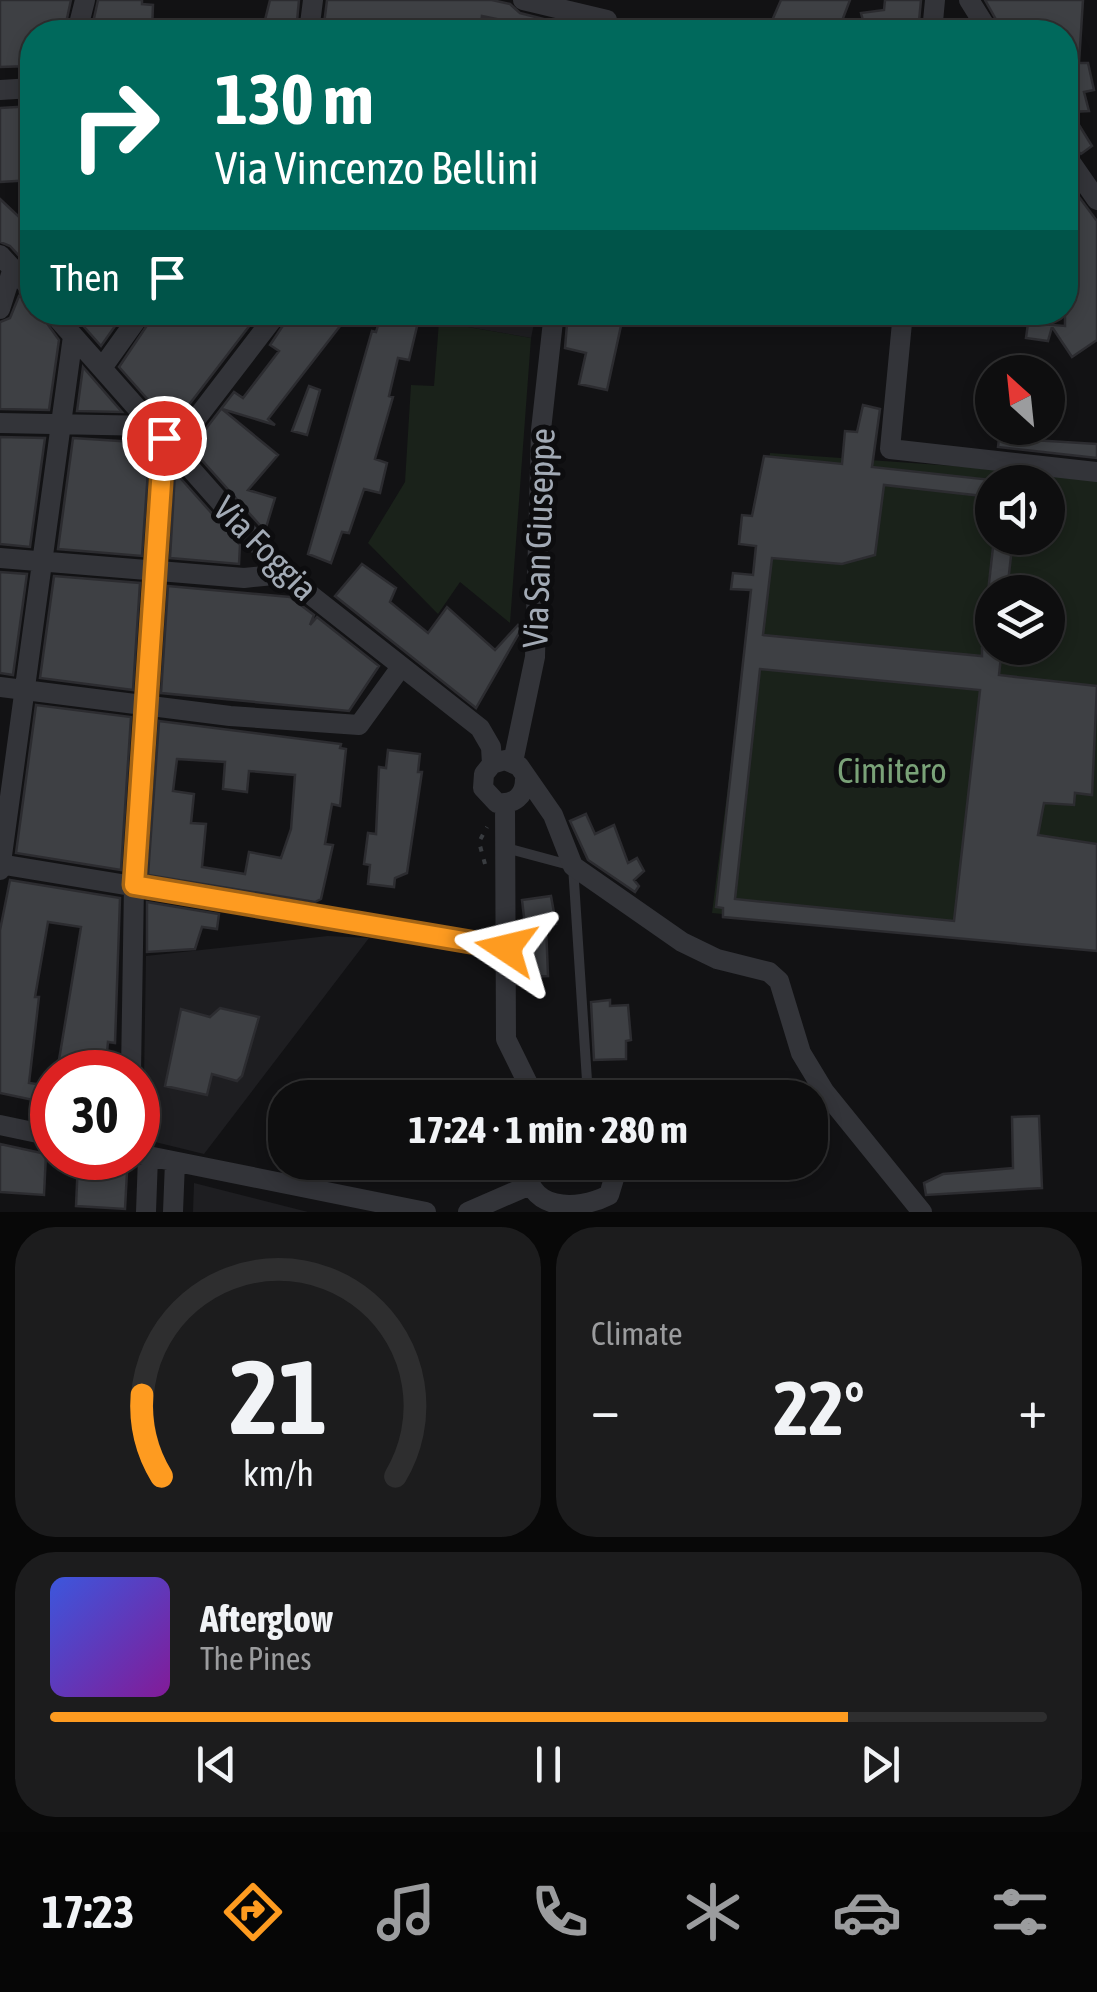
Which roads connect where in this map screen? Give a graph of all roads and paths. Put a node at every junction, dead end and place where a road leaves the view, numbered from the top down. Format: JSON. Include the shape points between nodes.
{"nodes":[{"id":1,"x":523,"y":0,"type":"edge"},
{"id":2,"x":608,"y":17,"type":"edge"},
{"id":3,"x":1078,"y":173,"type":"edge"},
{"id":4,"x":1097,"y":200,"type":"edge"},
{"id":5,"x":6,"y":262,"type":"edge"},
{"id":6,"x":0,"y":309,"type":"edge"},
{"id":7,"x":63,"y":325,"type":"edge"},
{"id":8,"x":133,"y":325,"type":"edge"},
{"id":9,"x":266,"y":325,"type":"edge"},
{"id":10,"x":553,"y":325,"type":"edge"},
{"id":11,"x":903,"y":325,"type":"edge"},
{"id":12,"x":73,"y":336,"type":"junction"},
{"id":13,"x":102,"y":368,"type":"junction"},
{"id":14,"x":0,"y":423,"type":"edge"},
{"id":15,"x":61,"y":426,"type":"junction"},
{"id":16,"x":163,"y":438,"type":"junction"},
{"id":17,"x":1097,"y":472,"type":"edge"},
{"id":18,"x":0,"y":558,"type":"edge"},
{"id":19,"x":43,"y":563,"type":"junction"},
{"id":20,"x":155,"y":572,"type":"junction"},
{"id":21,"x":284,"y":574,"type":"junction"},
{"id":22,"x":401,"y":667,"type":"junction"},
{"id":23,"x":0,"y":687,"type":"edge"},
{"id":24,"x":23,"y":690,"type":"junction"},
{"id":25,"x":145,"y":705,"type":"junction"},
{"id":26,"x":510,"y":768,"type":"junction"},
{"id":27,"x":504,"y":804,"type":"junction"},
{"id":28,"x":505,"y":848,"type":"junction"},
{"id":29,"x":0,"y":866,"type":"edge"},
{"id":30,"x":574,"y":866,"type":"junction"},
{"id":31,"x":134,"y":885,"type":"junction"},
{"id":32,"x":506,"y":948,"type":"junction"},
{"id":33,"x":131,"y":1050,"type":"edge"},
{"id":34,"x":522,"y":1080,"type":"edge"},
{"id":35,"x":587,"y":1080,"type":"edge"},
{"id":36,"x":0,"y":1125,"type":"edge"},
{"id":37,"x":30,"y":1131,"type":"edge"},
{"id":38,"x":160,"y":1159,"type":"edge"},
{"id":39,"x":175,"y":1162,"type":"junction"},
{"id":40,"x":144,"y":1180,"type":"edge"},
{"id":41,"x":529,"y":1180,"type":"edge"},
{"id":42,"x":614,"y":1180,"type":"edge"},
{"id":43,"x":530,"y":1185,"type":"junction"},
{"id":44,"x":146,"y":1212,"type":"edge"},
{"id":45,"x":172,"y":1212,"type":"edge"},
{"id":46,"x":426,"y":1212,"type":"edge"},
{"id":47,"x":468,"y":1212,"type":"edge"},
{"id":48,"x":581,"y":1212,"type":"edge"},
{"id":49,"x":922,"y":1212,"type":"edge"}],
"edges":[{"from":1,"to":2,"type":"street"},
{"from":3,"to":4,"type":"street"},
{"from":5,"to":6,"type":"street"},
{"from":7,"to":12,"type":"street","name":"Via Foggia"},
{"from":8,"to":13,"type":"street"},
{"from":9,"to":16,"type":"street"},
{"from":10,"to":26,"type":"street","name":"Via San Giuseppe","via":[[541,430],[535,657]]},
{"from":11,"to":17,"type":"street","via":[[890,449]]},
{"from":12,"to":13,"type":"street","name":"Via Foggia"},
{"from":12,"to":15,"type":"street"},
{"from":13,"to":16,"type":"street","name":"Via Foggia"},
{"from":14,"to":15,"type":"street"},
{"from":15,"to":16,"type":"street"},
{"from":15,"to":19,"type":"street"},
{"from":16,"to":20,"type":"street"},
{"from":16,"to":21,"type":"street","name":"Via Foggia"},
{"from":18,"to":19,"type":"street"},
{"from":19,"to":20,"type":"street"},
{"from":19,"to":24,"type":"street"},
{"from":20,"to":21,"type":"street"},
{"from":20,"to":25,"type":"street"},
{"from":21,"to":22,"type":"street","name":"Via Foggia"},
{"from":22,"to":25,"type":"street","via":[[359,725]]},
{"from":22,"to":26,"type":"street","name":"Via Foggia","via":[[480,728]]},
{"from":23,"to":24,"type":"street"},
{"from":24,"to":25,"type":"street"},
{"from":24,"to":29,"type":"street"},
{"from":25,"to":31,"type":"street"},
{"from":26,"to":27,"type":"street","name":"Via San Giuseppe","via":[[518,798]]},
{"from":26,"to":27,"type":"street","name":"Via San Giuseppe","via":[[484,774],[483,788]]},
{"from":26,"to":30,"type":"street","via":[[553,815]]},
{"from":27,"to":28,"type":"street","name":"Via San Giuseppe"},
{"from":28,"to":30,"type":"lane"},
{"from":28,"to":32,"type":"street","name":"Via San Giuseppe"},
{"from":29,"to":31,"type":"street"},
{"from":30,"to":35,"type":"lane"},
{"from":30,"to":49,"type":"street","via":[[682,942],[779,981],[801,1053],[824,1091]]},
{"from":31,"to":32,"type":"street"},
{"from":31,"to":33,"type":"street"},
{"from":32,"to":34,"type":"street","name":"Via San Giuseppe","via":[[506,1038]]},
{"from":36,"to":37,"type":"street"},
{"from":38,"to":39,"type":"street"},
{"from":39,"to":45,"type":"street"},
{"from":39,"to":46,"type":"street"},
{"from":40,"to":44,"type":"street"},
{"from":41,"to":43,"type":"street"},
{"from":42,"to":48,"type":"street","via":[[609,1195]]},
{"from":43,"to":47,"type":"street"},
{"from":43,"to":48,"type":"street","via":[[550,1207]]}]}
